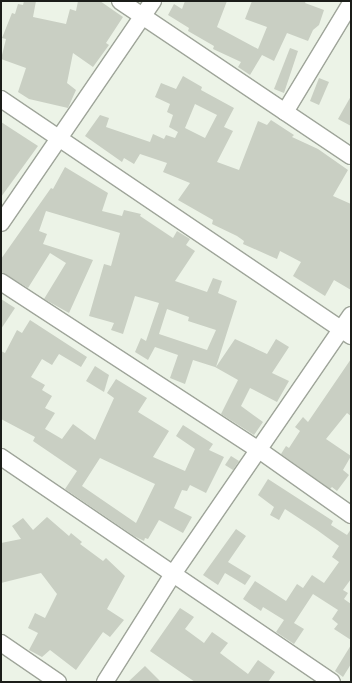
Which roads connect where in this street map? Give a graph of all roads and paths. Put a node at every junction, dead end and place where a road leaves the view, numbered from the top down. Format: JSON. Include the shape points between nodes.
{"nodes":[{"id":1,"x":120,"y":1,"type":"edge"},
{"id":2,"x":153,"y":1,"type":"edge"},
{"id":3,"x":351,"y":3,"type":"edge"},
{"id":4,"x":143,"y":17,"type":"junction"},
{"id":5,"x":1,"y":99,"type":"edge"},
{"id":6,"x":285,"y":112,"type":"junction"},
{"id":7,"x":60,"y":139,"type":"junction"},
{"id":8,"x":351,"y":156,"type":"edge"},
{"id":9,"x":1,"y":223,"type":"edge"},
{"id":10,"x":1,"y":282,"type":"edge"},
{"id":11,"x":351,"y":315,"type":"edge"},
{"id":12,"x":346,"y":333,"type":"edge"},
{"id":13,"x":259,"y":450,"type":"junction"},
{"id":14,"x":1,"y":457,"type":"edge"},
{"id":15,"x":351,"y":515,"type":"edge"},
{"id":16,"x":173,"y":574,"type":"junction"},
{"id":17,"x":1,"y":643,"type":"edge"},
{"id":18,"x":58,"y":682,"type":"edge"},
{"id":19,"x":105,"y":682,"type":"edge"},
{"id":20,"x":332,"y":682,"type":"edge"}],
"edges":[{"from":1,"to":4,"type":"street"},
{"from":2,"to":4,"type":"street"},
{"from":3,"to":6,"type":"street"},
{"from":4,"to":6,"type":"street"},
{"from":4,"to":7,"type":"street"},
{"from":5,"to":7,"type":"street"},
{"from":6,"to":8,"type":"street"},
{"from":7,"to":9,"type":"street"},
{"from":7,"to":12,"type":"street"},
{"from":10,"to":13,"type":"street"},
{"from":11,"to":12,"type":"street"},
{"from":12,"to":13,"type":"street"},
{"from":13,"to":15,"type":"street"},
{"from":13,"to":16,"type":"street"},
{"from":14,"to":16,"type":"street"},
{"from":16,"to":19,"type":"street"},
{"from":16,"to":20,"type":"street"},
{"from":17,"to":18,"type":"street"}]}
